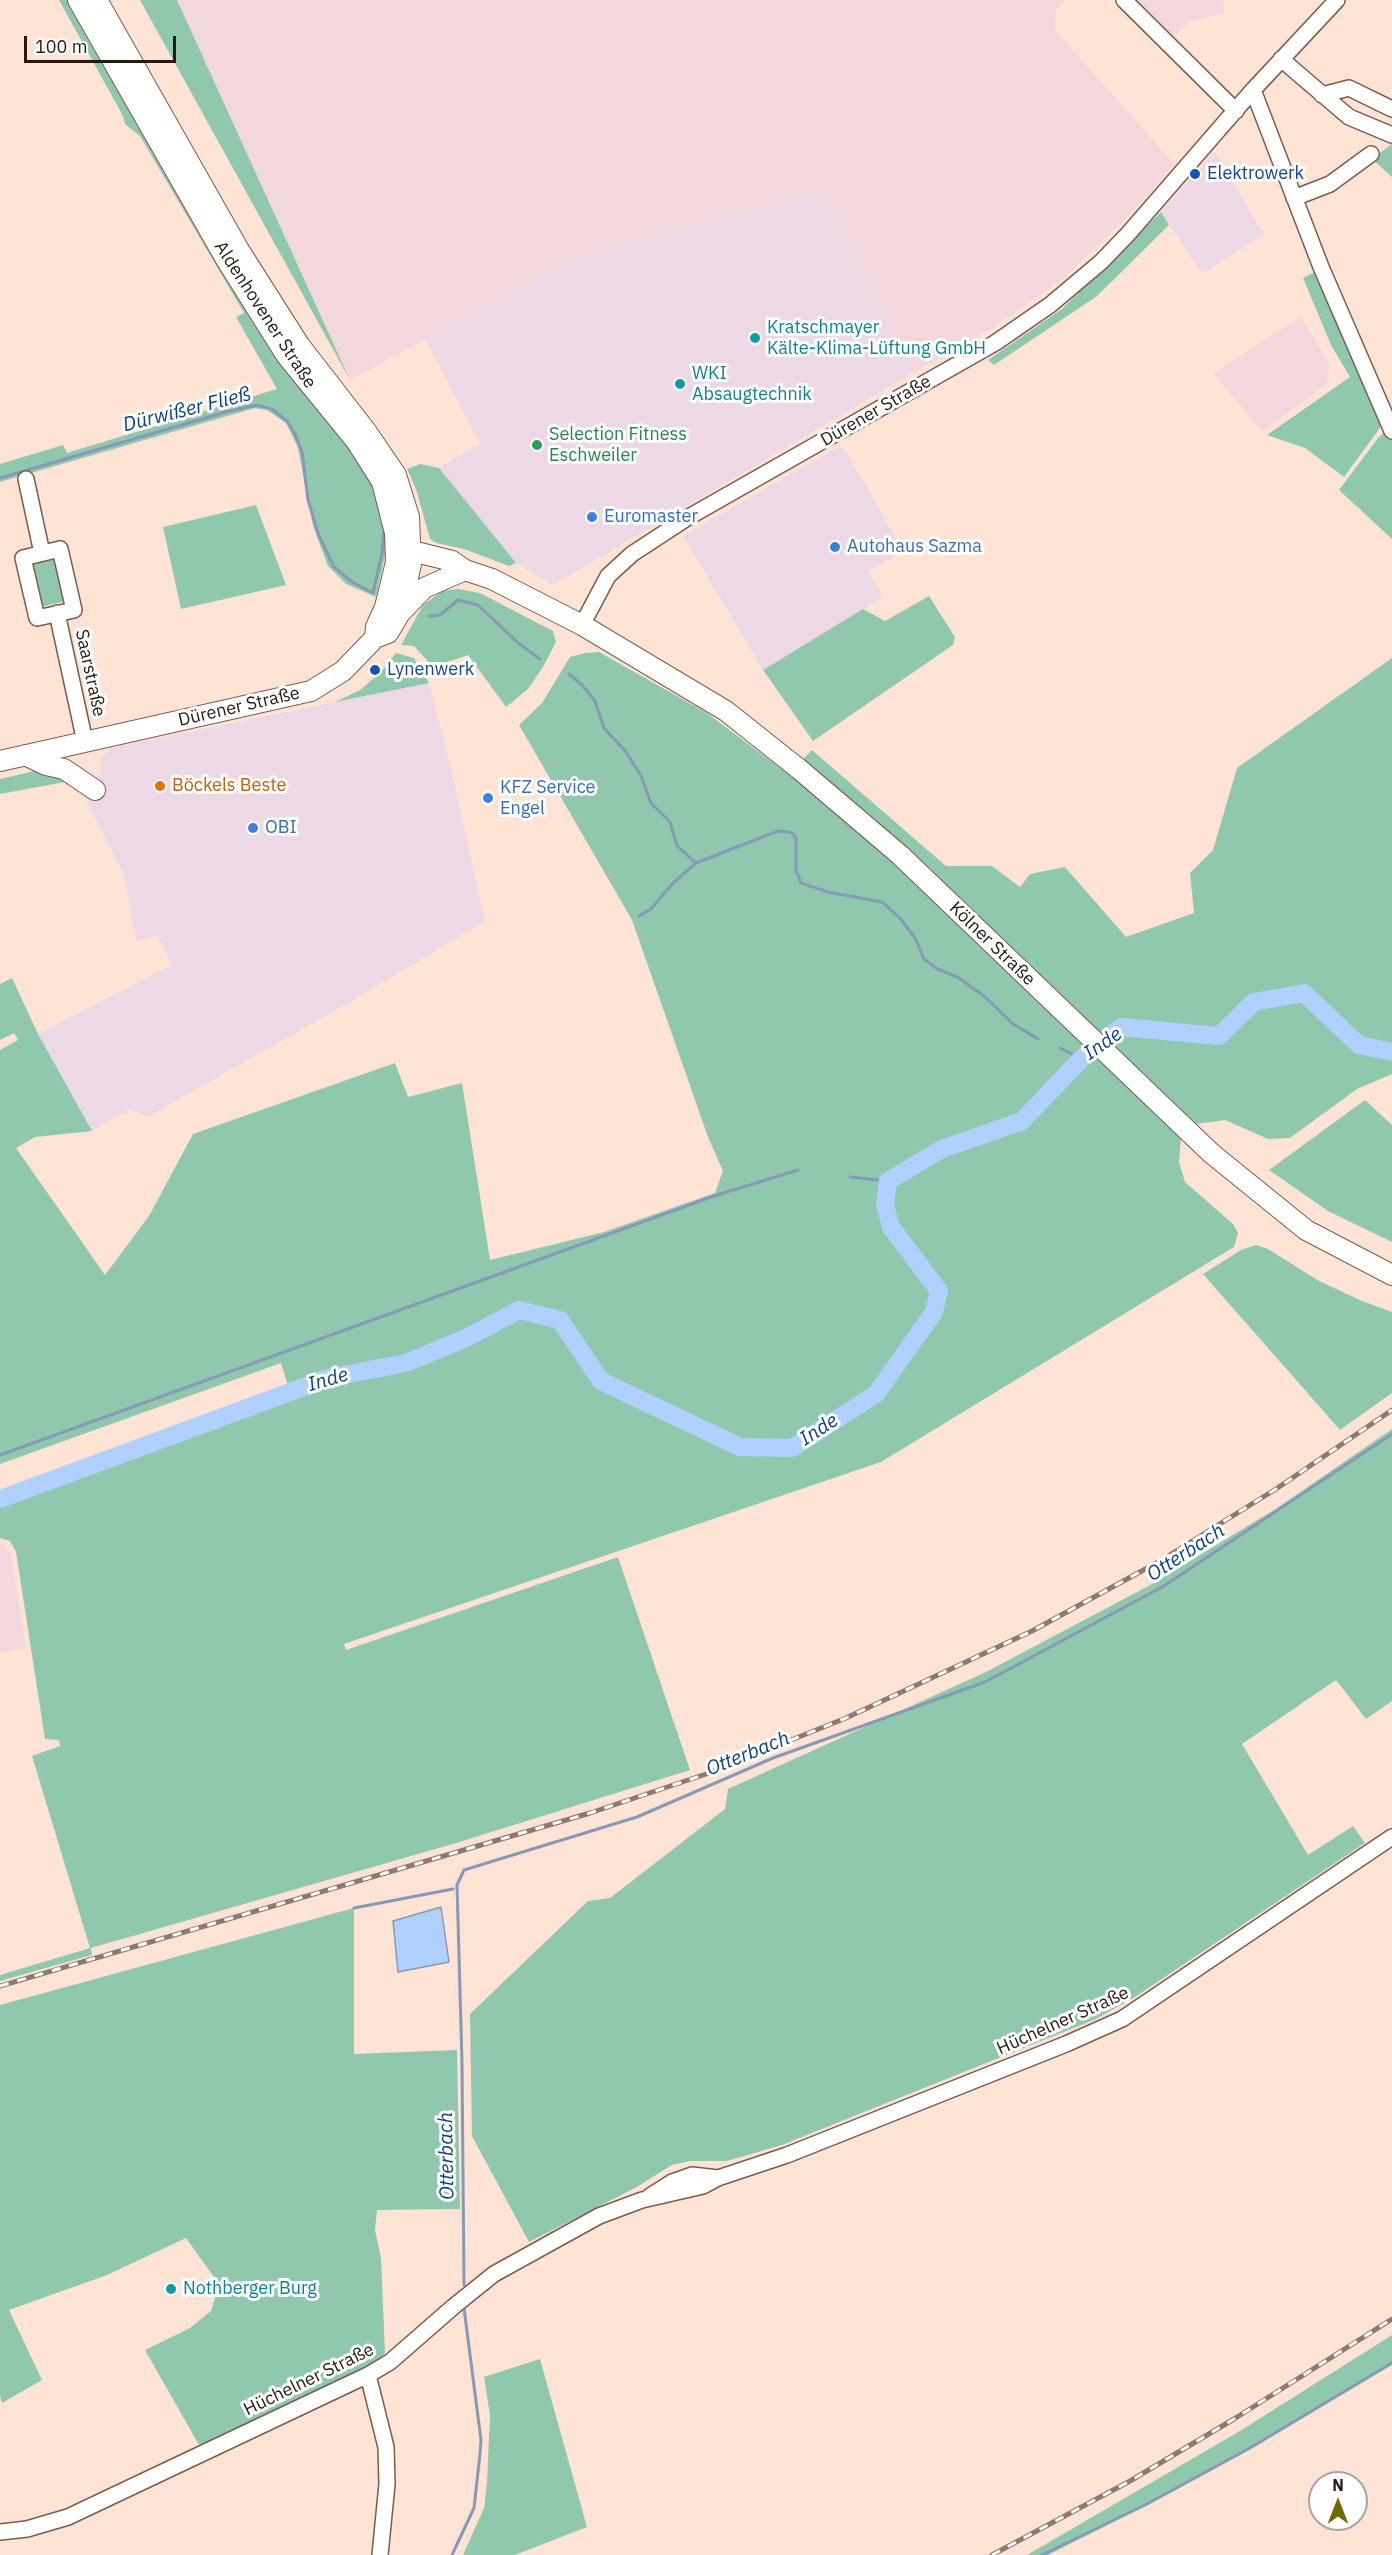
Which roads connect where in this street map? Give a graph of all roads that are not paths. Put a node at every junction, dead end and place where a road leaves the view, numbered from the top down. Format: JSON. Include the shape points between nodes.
{"nodes":[{"id":1,"x":78,"y":0,"type":"edge"},
{"id":2,"x":97,"y":0,"type":"edge"},
{"id":3,"x":1125,"y":0,"type":"edge"},
{"id":4,"x":1337,"y":0,"type":"edge"},
{"id":5,"x":1281,"y":59,"type":"junction"},
{"id":6,"x":1253,"y":90,"type":"junction"},
{"id":7,"x":1322,"y":95,"type":"junction"},
{"id":8,"x":1392,"y":109,"type":"edge"},
{"id":9,"x":1236,"y":111,"type":"junction"},
{"id":10,"x":1392,"y":135,"type":"edge"},
{"id":11,"x":1371,"y":154,"type":"dead end"},
{"id":12,"x":1294,"y":198,"type":"junction"},
{"id":13,"x":1392,"y":431,"type":"edge"},
{"id":14,"x":26,"y":479,"type":"dead end"},
{"id":15,"x":42,"y":553,"type":"junction"},
{"id":16,"x":404,"y":557,"type":"junction"},
{"id":17,"x":465,"y":570,"type":"junction"},
{"id":18,"x":57,"y":613,"type":"junction"},
{"id":19,"x":400,"y":613,"type":"junction"},
{"id":20,"x":582,"y":625,"type":"junction"},
{"id":21,"x":375,"y":639,"type":"junction"},
{"id":22,"x":85,"y":741,"type":"junction"},
{"id":23,"x":25,"y":755,"type":"junction"},
{"id":24,"x":0,"y":761,"type":"edge"},
{"id":25,"x":95,"y":790,"type":"dead end"},
{"id":26,"x":1392,"y":1275,"type":"edge"},
{"id":27,"x":1392,"y":1837,"type":"edge"},
{"id":28,"x":368,"y":2375,"type":"junction"},
{"id":29,"x":0,"y":2532,"type":"edge"},
{"id":30,"x":380,"y":2555,"type":"edge"}],
"edges":[{"from":1,"to":16,"type":"main road","name":"Aldenhovener Straße","via":[[227,261],[286,355],[356,441],[382,482]]},
{"from":2,"to":16,"type":"main road","name":"Aldenhovener Straße","via":[[239,250],[300,346],[396,475],[409,517]]},
{"from":3,"to":9,"type":"street"},
{"from":4,"to":5,"type":"street","name":"Dürener Straße"},
{"from":5,"to":6,"type":"street","name":"Dürener Straße"},
{"from":5,"to":7,"type":"street"},
{"from":6,"to":9,"type":"street","name":"Dürener Straße"},
{"from":6,"to":12,"type":"street"},
{"from":7,"to":8,"type":"street","via":[[1348,88]]},
{"from":7,"to":10,"type":"street","via":[[1349,117]]},
{"from":9,"to":20,"type":"street","name":"Dürener Straße","via":[[1122,241],[1050,305],[995,343],[687,518],[632,554],[608,576]]},
{"from":11,"to":12,"type":"street","via":[[1329,184]]},
{"from":12,"to":13,"type":"street"},
{"from":14,"to":15,"type":"street"},
{"from":15,"to":18,"type":"street","name":"Saarstraße","via":[[60,549],[74,610]]},
{"from":15,"to":18,"type":"street","name":"Saarstraße","via":[[23,558],[37,618]]},
{"from":16,"to":17,"type":"main road","via":[[452,561]]},
{"from":16,"to":19,"type":"main road","name":"Dürener Straße"},
{"from":16,"to":21,"type":"main road","name":"Aldenhovener Straße","via":[[376,627]]},
{"from":17,"to":19,"type":"main road","via":[[424,588]]},
{"from":17,"to":20,"type":"main road","via":[[492,579]]},
{"from":18,"to":22,"type":"street","name":"Saarstraße"},
{"from":19,"to":21,"type":"main road","name":"Dürener Straße","via":[[388,633]]},
{"from":20,"to":26,"type":"main road","name":"Kölner Straße","via":[[711,701],[790,762],[900,855],[1211,1153],[1306,1230]]},
{"from":21,"to":22,"type":"main road","name":"Dürener Straße","via":[[343,671],[311,691]]},
{"from":22,"to":23,"type":"main road","name":"Dürener Straße"},
{"from":23,"to":24,"type":"main road","name":"Dürener Straße"},
{"from":23,"to":25,"type":"main road","via":[[64,769]]},
{"from":27,"to":28,"type":"street","name":"Hüchelner Straße","via":[[1122,2019],[787,2155],[694,2189],[642,2200],[599,2216],[494,2274],[390,2362]]},
{"from":28,"to":29,"type":"street","name":"Hüchelner Straße","via":[[68,2517]]},
{"from":28,"to":30,"type":"street","via":[[386,2447],[387,2484]]}]}
